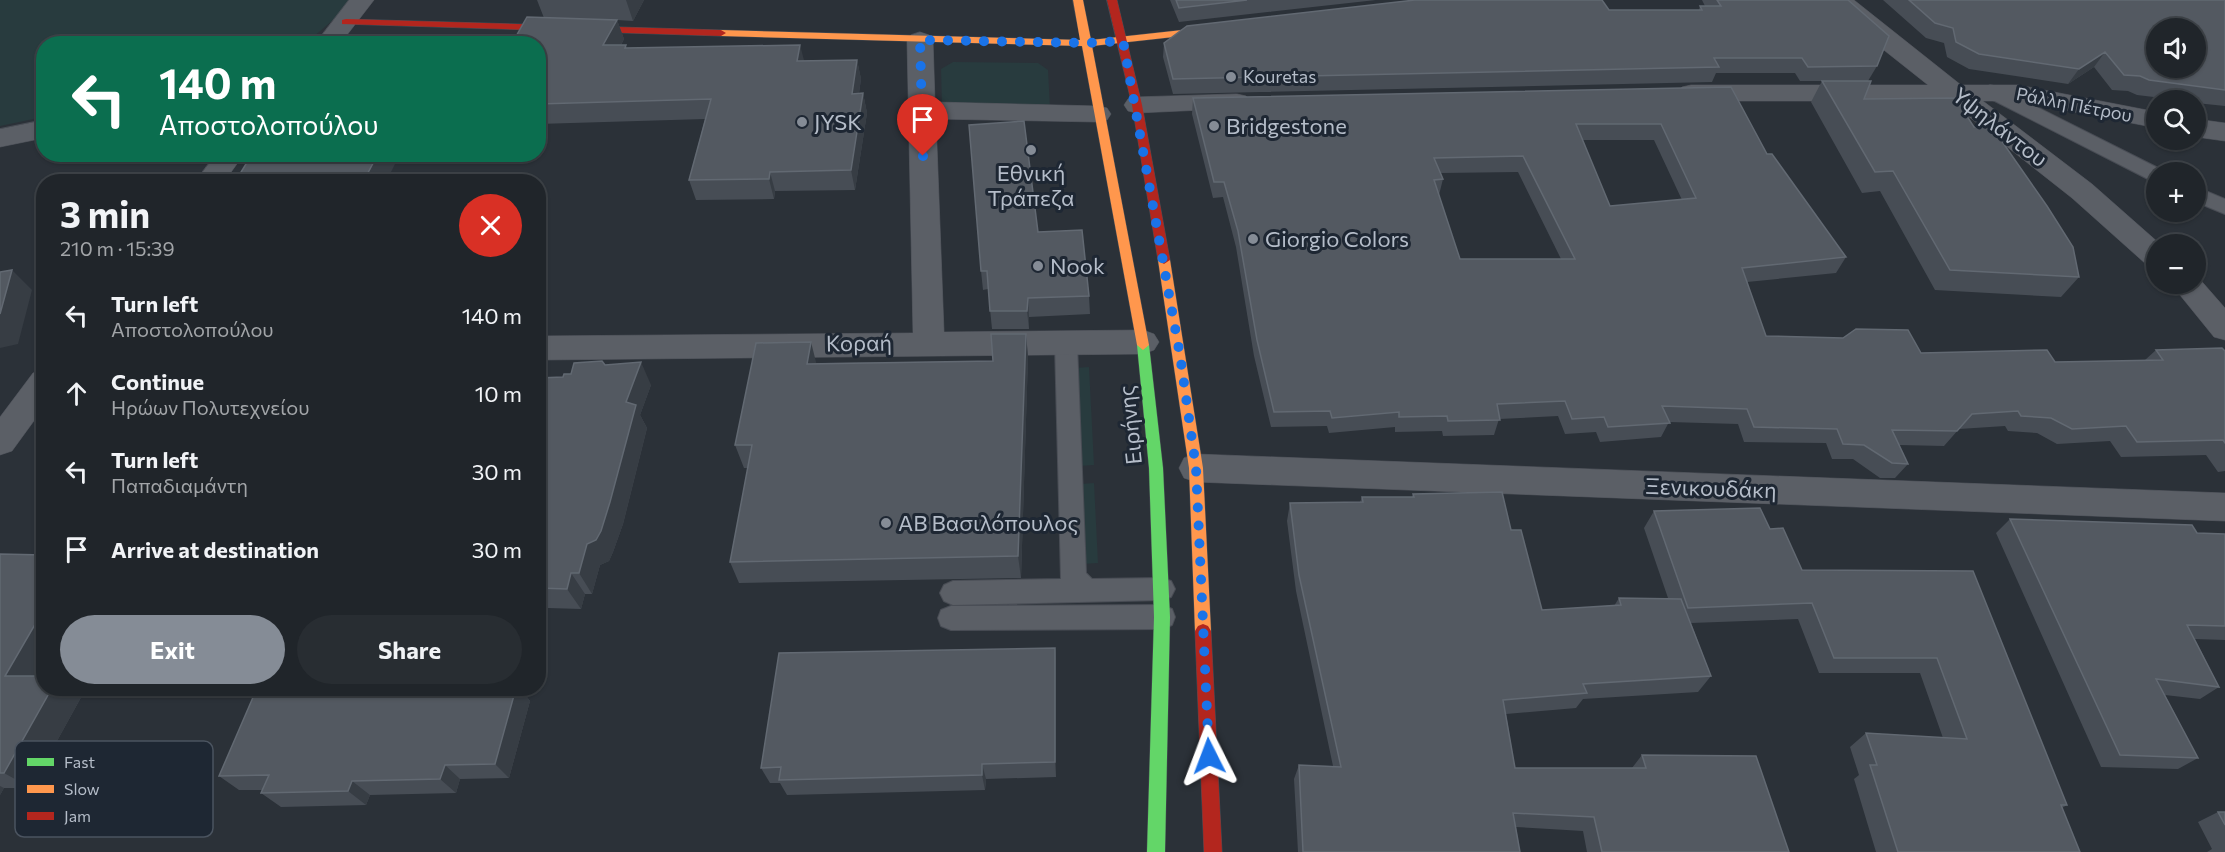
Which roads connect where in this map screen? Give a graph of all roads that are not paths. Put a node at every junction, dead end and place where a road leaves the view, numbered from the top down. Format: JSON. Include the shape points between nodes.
{"nodes":[{"id":1,"x":362,"y":0,"type":"edge"},
{"id":2,"x":1078,"y":0,"type":"edge"},
{"id":3,"x":1112,"y":0,"type":"edge"},
{"id":4,"x":1839,"y":0,"type":"edge"},
{"id":5,"x":346,"y":22,"type":"junction"},
{"id":6,"x":1231,"y":28,"type":"edge"},
{"id":7,"x":334,"y":36,"type":"edge"},
{"id":8,"x":920,"y":40,"type":"junction"},
{"id":9,"x":1123,"y":41,"type":"junction"},
{"id":10,"x":1087,"y":43,"type":"junction"},
{"id":11,"x":1990,"y":91,"type":"junction"},
{"id":12,"x":1955,"y":92,"type":"junction"},
{"id":13,"x":1671,"y":93,"type":"edge"},
{"id":14,"x":1265,"y":101,"type":"edge"},
{"id":15,"x":1137,"y":105,"type":"junction"},
{"id":16,"x":922,"y":110,"type":"junction"},
{"id":17,"x":1098,"y":114,"type":"junction"},
{"id":18,"x":2146,"y":118,"type":"edge"},
{"id":19,"x":2206,"y":129,"type":"edge"},
{"id":20,"x":36,"y":131,"type":"edge"},
{"id":21,"x":2225,"y":132,"type":"edge"},
{"id":22,"x":0,"y":138,"type":"edge"},
{"id":23,"x":225,"y":162,"type":"edge"},
{"id":24,"x":2146,"y":170,"type":"edge"},
{"id":25,"x":215,"y":174,"type":"edge"},
{"id":26,"x":2206,"y":198,"type":"edge"},
{"id":27,"x":2225,"y":207,"type":"edge"},
{"id":28,"x":2146,"y":248,"type":"edge"},
{"id":29,"x":2195,"y":294,"type":"edge"},
{"id":30,"x":2225,"y":329,"type":"edge"},
{"id":31,"x":929,"y":342,"type":"junction"},
{"id":32,"x":1143,"y":342,"type":"junction"},
{"id":33,"x":1066,"y":344,"type":"junction"},
{"id":34,"x":546,"y":348,"type":"edge"},
{"id":35,"x":29,"y":394,"type":"edge"},
{"id":36,"x":0,"y":442,"type":"edge"},
{"id":37,"x":1196,"y":468,"type":"junction"},
{"id":38,"x":2225,"y":507,"type":"edge"},
{"id":39,"x":1162,"y":589,"type":"junction"},
{"id":40,"x":1085,"y":590,"type":"junction"},
{"id":41,"x":1162,"y":617,"type":"junction"},
{"id":42,"x":1156,"y":852,"type":"edge"},
{"id":43,"x":1213,"y":852,"type":"edge"}],
"edges":[{"from":1,"to":5,"type":"street"},
{"from":2,"to":10,"type":"main road","name":"Ειρήνης"},
{"from":3,"to":9,"type":"main road"},
{"from":4,"to":12,"type":"street","name":"Υψηλάντου"},
{"from":5,"to":7,"type":"street"},
{"from":5,"to":8,"type":"main road"},
{"from":6,"to":9,"type":"main road"},
{"from":8,"to":10,"type":"main road"},
{"from":8,"to":16,"type":"street"},
{"from":9,"to":10,"type":"main road"},
{"from":9,"to":15,"type":"main road"},
{"from":10,"to":17,"type":"main road","name":"Ειρήνης"},
{"from":11,"to":12,"type":"street","name":"Ράλλη Πέτρου"},
{"from":11,"to":18,"type":"street","name":"Ράλλη Πέτρου"},
{"from":11,"to":24,"type":"lane"},
{"from":12,"to":13,"type":"street","name":"Ράλλη Πέτρου"},
{"from":12,"to":28,"type":"street","name":"Υψηλάντου","via":[[2082,191]]},
{"from":14,"to":15,"type":"street"},
{"from":15,"to":37,"type":"main road"},
{"from":16,"to":17,"type":"street"},
{"from":16,"to":31,"type":"street"},
{"from":17,"to":32,"type":"main road","name":"Ειρήνης"},
{"from":19,"to":21,"type":"street"},
{"from":20,"to":22,"type":"street"},
{"from":23,"to":25,"type":"street"},
{"from":26,"to":27,"type":"lane"},
{"from":29,"to":30,"type":"street"},
{"from":31,"to":33,"type":"street","name":"Κοραή"},
{"from":31,"to":34,"type":"street","name":"Κοραή"},
{"from":32,"to":33,"type":"street","name":"Κοραή"},
{"from":32,"to":39,"type":"main road","name":"Ειρήνης","via":[[1156,468]]},
{"from":33,"to":40,"type":"lane","via":[[1073,578]]},
{"from":35,"to":36,"type":"street"},
{"from":37,"to":38,"type":"street","name":"Ξενικουδάκη"},
{"from":37,"to":43,"type":"main road"},
{"from":39,"to":40,"type":"lane"},
{"from":39,"to":41,"type":"main road","name":"Ειρήνης"},
{"from":40,"to":41,"type":"lane","via":[[952,605]]},
{"from":41,"to":42,"type":"main road","name":"Ειρήνης"}]}
